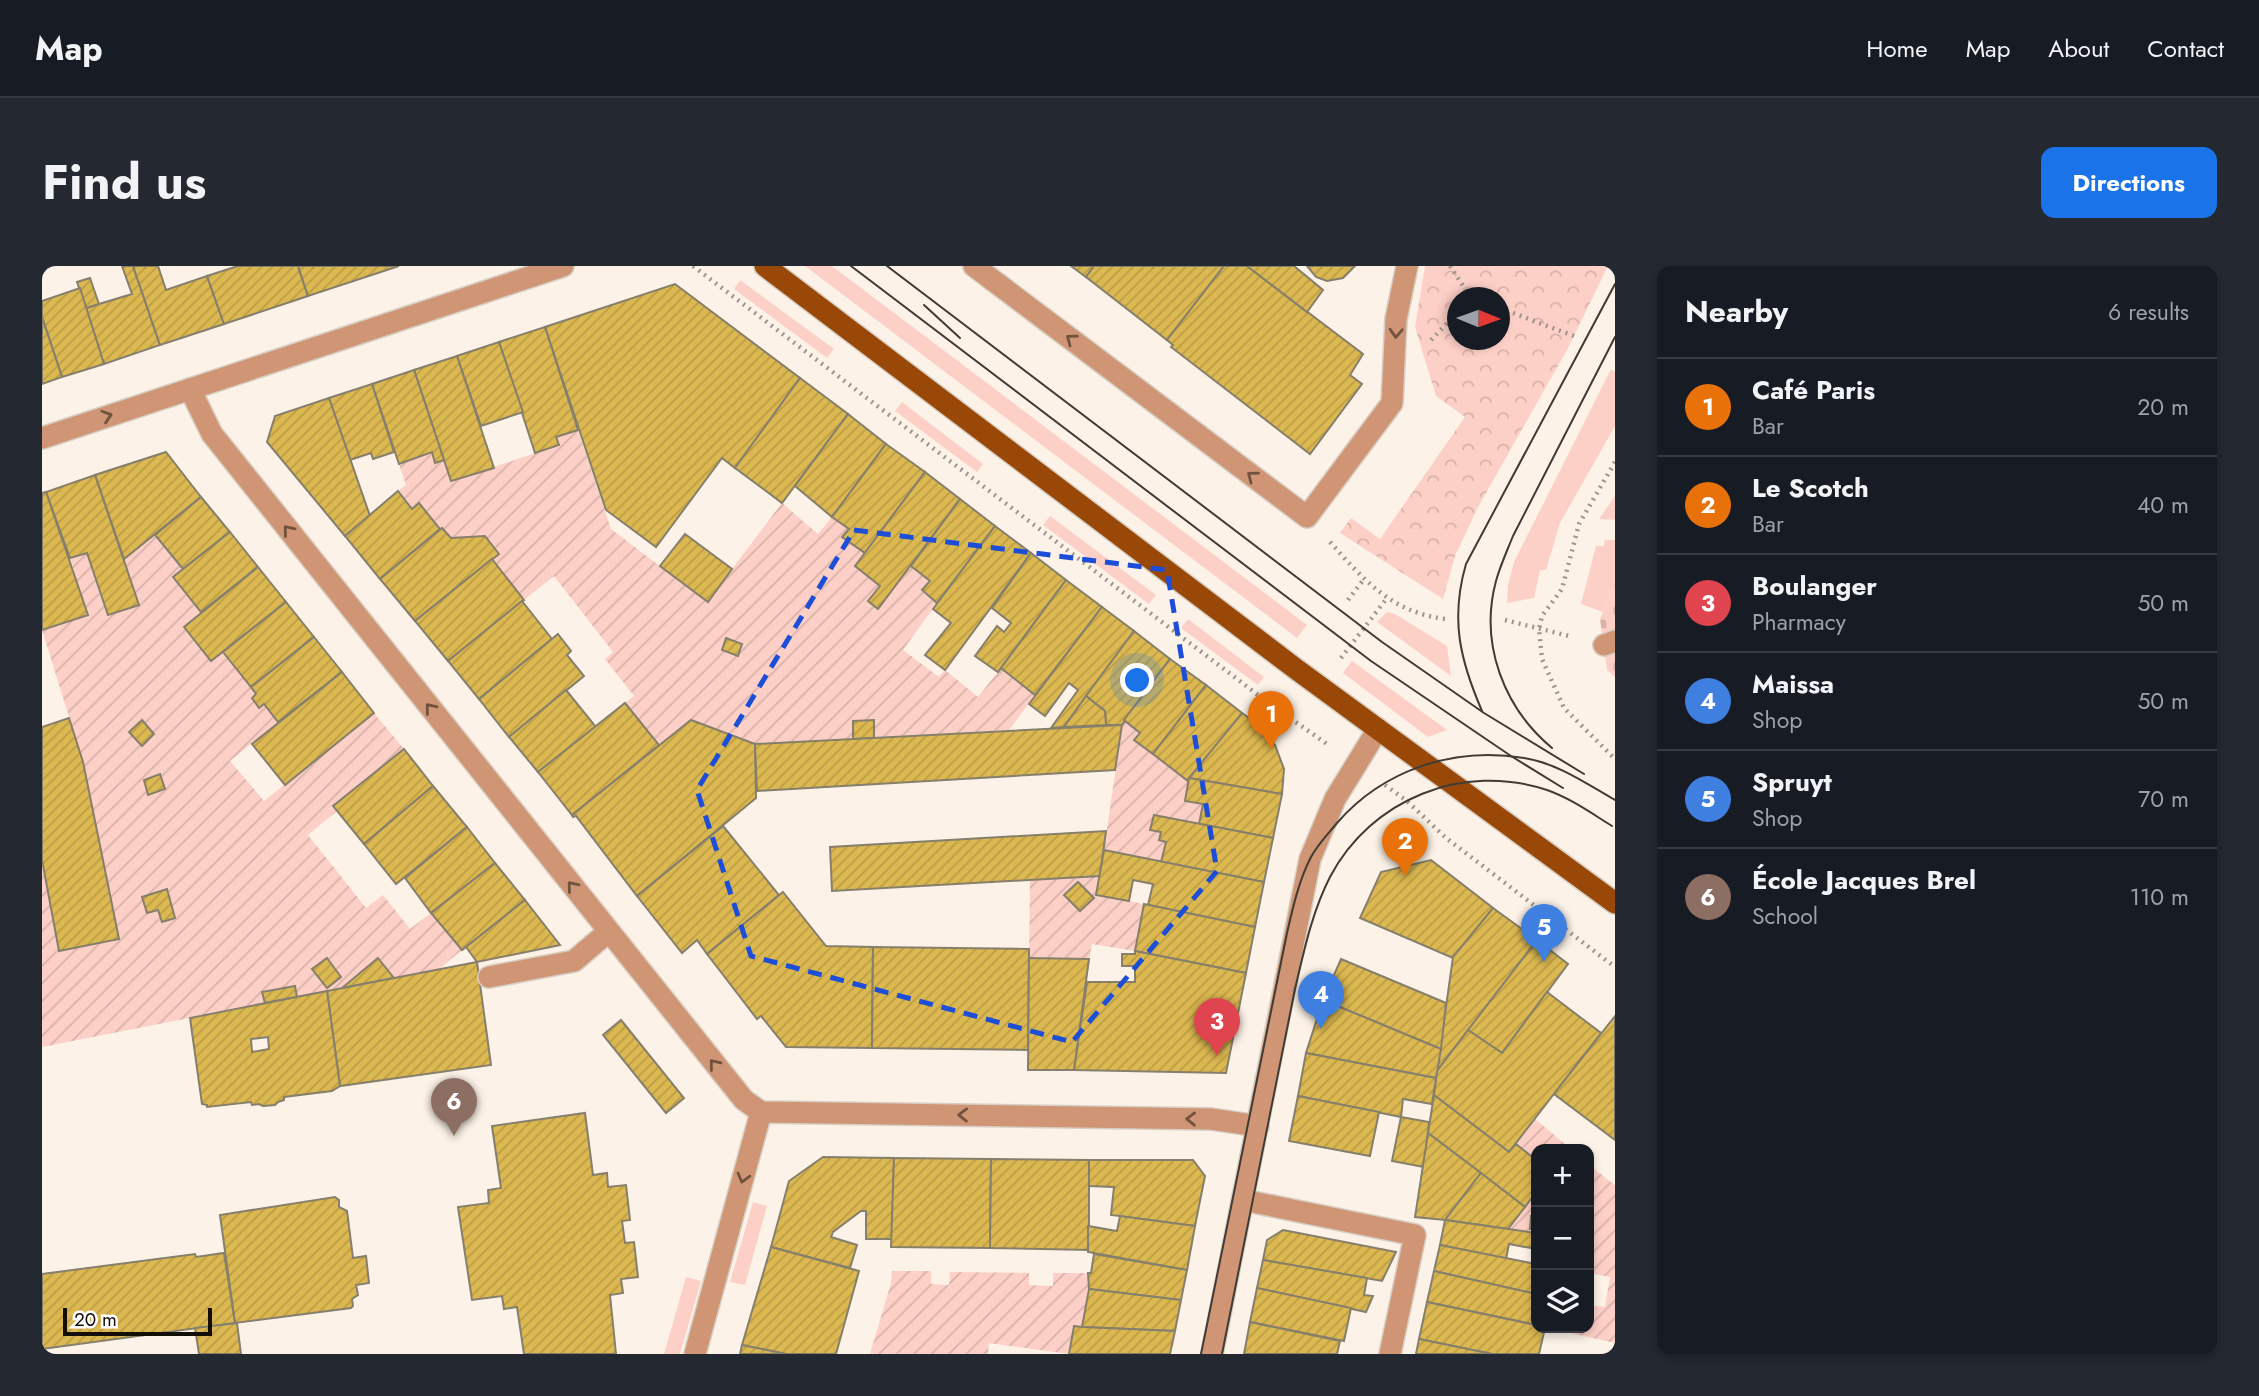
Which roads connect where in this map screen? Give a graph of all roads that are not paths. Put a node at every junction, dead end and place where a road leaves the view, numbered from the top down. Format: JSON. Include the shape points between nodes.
{"nodes":[{"id":1,"x":765,"y":266,"type":"edge"},
{"id":2,"x":974,"y":266,"type":"edge"},
{"id":3,"x":1407,"y":266,"type":"edge"},
{"id":4,"x":554,"y":267,"type":"edge"},
{"id":5,"x":190,"y":388,"type":"junction"},
{"id":6,"x":42,"y":438,"type":"edge"},
{"id":7,"x":1378,"y":729,"type":"junction"},
{"id":8,"x":1615,"y":902,"type":"edge"},
{"id":9,"x":608,"y":932,"type":"junction"},
{"id":10,"x":489,"y":977,"type":"dead end"},
{"id":11,"x":761,"y":1112,"type":"junction"},
{"id":12,"x":1258,"y":1126,"type":"junction"},
{"id":13,"x":1243,"y":1200,"type":"junction"},
{"id":14,"x":695,"y":1354,"type":"edge"},
{"id":15,"x":1212,"y":1354,"type":"edge"},
{"id":16,"x":1390,"y":1354,"type":"edge"}],
"edges":[{"from":1,"to":7,"type":"main road"},
{"from":3,"to":2,"type":"street","one_way":true,"via":[[1396,319],[1392,403],[1307,517]]},
{"from":4,"to":5,"type":"street"},
{"from":6,"to":5,"type":"street","one_way":true},
{"from":9,"to":5,"type":"street","one_way":true,"via":[[212,434]]},
{"from":7,"to":8,"type":"main road"},
{"from":7,"to":12,"type":"street","via":[[1335,799],[1310,859]]},
{"from":9,"to":10,"type":"street","via":[[574,961]]},
{"from":11,"to":9,"type":"street","one_way":true,"via":[[741,1098]]},
{"from":12,"to":11,"type":"street","one_way":true,"via":[[1211,1119]]},
{"from":11,"to":14,"type":"street","one_way":true},
{"from":12,"to":13,"type":"street"},
{"from":13,"to":15,"type":"street"},
{"from":13,"to":16,"type":"street","via":[[1415,1236]]}]}
